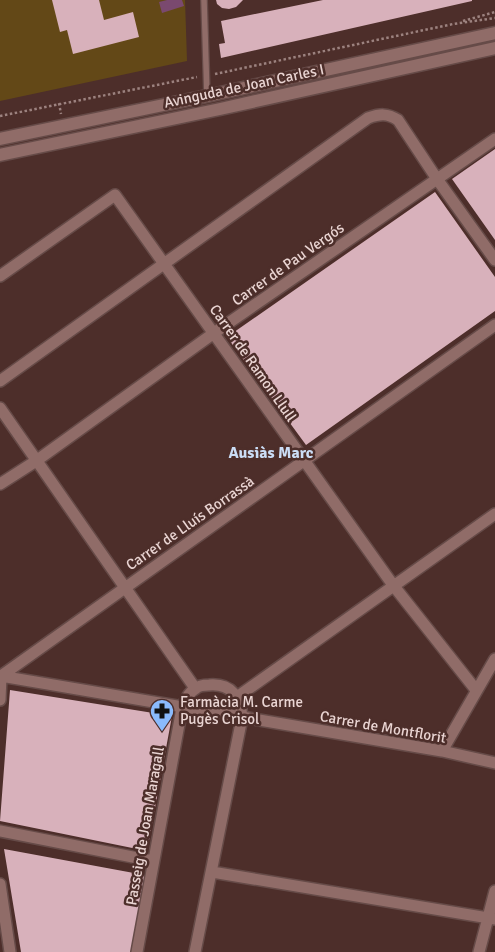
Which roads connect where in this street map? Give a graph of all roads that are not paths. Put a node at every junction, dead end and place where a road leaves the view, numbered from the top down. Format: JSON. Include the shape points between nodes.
{"nodes":[{"id":1,"x":204,"y":0,"type":"edge"},
{"id":2,"x":495,"y":33,"type":"edge"},
{"id":3,"x":495,"y":48,"type":"edge"},
{"id":4,"x":207,"y":96,"type":"junction"},
{"id":5,"x":0,"y":139,"type":"edge"},
{"id":6,"x":495,"y":140,"type":"edge"},
{"id":7,"x":0,"y":155,"type":"edge"},
{"id":8,"x":437,"y":179,"type":"junction"},
{"id":9,"x":495,"y":260,"type":"edge"},
{"id":10,"x":164,"y":264,"type":"junction"},
{"id":11,"x":0,"y":276,"type":"edge"},
{"id":12,"x":495,"y":325,"type":"edge"},
{"id":13,"x":214,"y":333,"type":"junction"},
{"id":14,"x":0,"y":381,"type":"edge"},
{"id":15,"x":0,"y":408,"type":"edge"},
{"id":16,"x":36,"y":461,"type":"junction"},
{"id":17,"x":303,"y":461,"type":"junction"},
{"id":18,"x":0,"y":484,"type":"edge"},
{"id":19,"x":495,"y":514,"type":"edge"},
{"id":20,"x":393,"y":585,"type":"junction"},
{"id":21,"x":124,"y":588,"type":"junction"},
{"id":22,"x":495,"y":659,"type":"edge"},
{"id":23,"x":1,"y":676,"type":"edge"},
{"id":24,"x":195,"y":688,"type":"junction"},
{"id":25,"x":476,"y":690,"type":"junction"},
{"id":26,"x":237,"y":697,"type":"junction"},
{"id":27,"x":0,"y":700,"type":"edge"},
{"id":28,"x":182,"y":708,"type":"junction"},
{"id":29,"x":242,"y":718,"type":"junction"},
{"id":30,"x":442,"y":752,"type":"junction"},
{"id":31,"x":495,"y":763,"type":"edge"},
{"id":32,"x":0,"y":831,"type":"edge"},
{"id":33,"x":153,"y":861,"type":"junction"},
{"id":34,"x":212,"y":872,"type":"junction"},
{"id":35,"x":0,"y":884,"type":"edge"},
{"id":36,"x":495,"y":892,"type":"edge"},
{"id":37,"x":492,"y":918,"type":"edge"},
{"id":38,"x":10,"y":952,"type":"edge"},
{"id":39,"x":137,"y":952,"type":"edge"},
{"id":40,"x":195,"y":952,"type":"edge"},
{"id":41,"x":479,"y":952,"type":"edge"}],
"edges":[{"from":1,"to":4,"type":"lane"},
{"from":2,"to":4,"type":"main road","name":"Avinguda de Joan Carles I"},
{"from":3,"to":7,"type":"main road","name":"Avinguda de Joan Carles I"},
{"from":4,"to":5,"type":"main road","name":"Avinguda de Joan Carles I"},
{"from":6,"to":8,"type":"street","name":"Carrer de Pau Vergós"},
{"from":8,"to":9,"type":"street"},
{"from":8,"to":10,"type":"street","via":[[398,120],[390,114],[380,114],[368,118]]},
{"from":8,"to":13,"type":"street","name":"Carrer de Pau Vergós"},
{"from":10,"to":11,"type":"street","name":"Carrer de Ramon Llull","via":[[115,194]]},
{"from":10,"to":13,"type":"street","name":"Carrer de Ramon Llull"},
{"from":10,"to":14,"type":"street"},
{"from":12,"to":17,"type":"street","name":"Carrer de Lluís Borrassà"},
{"from":13,"to":16,"type":"street","name":"Carrer de Pau Vergós"},
{"from":13,"to":17,"type":"street","name":"Carrer de Ramon Llull"},
{"from":15,"to":16,"type":"street"},
{"from":16,"to":18,"type":"street","name":"Carrer de Pau Vergós"},
{"from":16,"to":21,"type":"street"},
{"from":17,"to":20,"type":"street","name":"Carrer de Ramon Llull"},
{"from":17,"to":21,"type":"street","name":"Carrer de Lluís Borrassà"},
{"from":19,"to":20,"type":"street"},
{"from":20,"to":25,"type":"street","name":"Carrer de Ramon Llull"},
{"from":20,"to":26,"type":"street"},
{"from":21,"to":23,"type":"street","name":"Carrer de Lluís Borrassà"},
{"from":21,"to":24,"type":"street"},
{"from":22,"to":25,"type":"street"},
{"from":23,"to":27,"type":"street"},
{"from":23,"to":28,"type":"street","name":"Carrer de Montflorit"},
{"from":24,"to":26,"type":"street","via":[[218,684],[229,688]]},
{"from":24,"to":28,"type":"street","name":"Passeig de Joan Maragall"},
{"from":25,"to":30,"type":"street"},
{"from":26,"to":29,"type":"street","via":[[242,705]]},
{"from":28,"to":29,"type":"street","name":"Carrer de Montflorit"},
{"from":28,"to":33,"type":"street","name":"Passeig de Joan Maragall"},
{"from":29,"to":30,"type":"street","name":"Carrer de Montflorit"},
{"from":29,"to":34,"type":"street"},
{"from":30,"to":31,"type":"street","name":"Carrer de Montflorit"},
{"from":32,"to":33,"type":"street"},
{"from":33,"to":39,"type":"street","name":"Passeig de Joan Maragall"},
{"from":34,"to":37,"type":"street"},
{"from":34,"to":40,"type":"street"},
{"from":35,"to":38,"type":"street"},
{"from":36,"to":37,"type":"street"},
{"from":37,"to":41,"type":"street"}]}
